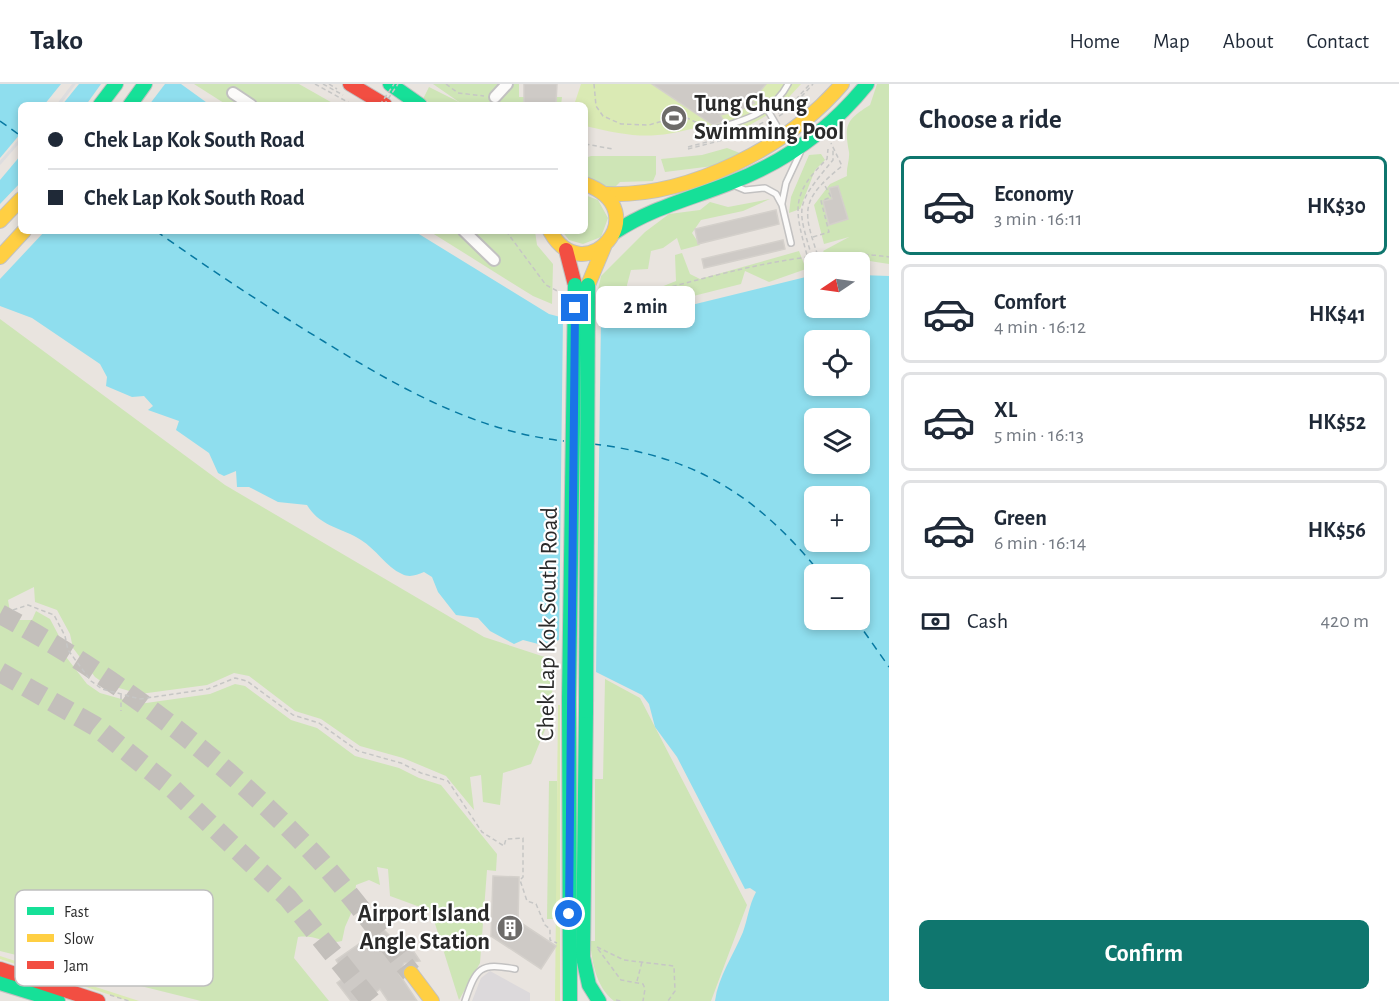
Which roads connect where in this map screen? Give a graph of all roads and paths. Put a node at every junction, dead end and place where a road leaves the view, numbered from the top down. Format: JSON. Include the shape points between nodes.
{"nodes":[{"id":1,"x":116,"y":84,"type":"edge"},
{"id":2,"x":145,"y":84,"type":"edge"},
{"id":3,"x":315,"y":84,"type":"edge"},
{"id":4,"x":323,"y":84,"type":"edge"},
{"id":5,"x":350,"y":84,"type":"edge"},
{"id":6,"x":392,"y":84,"type":"edge"},
{"id":7,"x":398,"y":84,"type":"edge"},
{"id":8,"x":446,"y":84,"type":"edge"},
{"id":9,"x":507,"y":84,"type":"edge"},
{"id":10,"x":594,"y":84,"type":"edge"},
{"id":11,"x":788,"y":84,"type":"edge"},
{"id":12,"x":813,"y":84,"type":"edge"},
{"id":13,"x":842,"y":84,"type":"edge"},
{"id":14,"x":867,"y":84,"type":"edge"},
{"id":15,"x":233,"y":93,"type":"dead end"},
{"id":16,"x":495,"y":97,"type":"joint"},
{"id":17,"x":102,"y":102,"type":"edge"},
{"id":18,"x":132,"y":102,"type":"edge"},
{"id":19,"x":246,"y":102,"type":"edge"},
{"id":20,"x":348,"y":102,"type":"edge"},
{"id":21,"x":356,"y":102,"type":"edge"},
{"id":22,"x":379,"y":102,"type":"edge"},
{"id":23,"x":382,"y":102,"type":"edge"},
{"id":24,"x":386,"y":102,"type":"edge"},
{"id":25,"x":416,"y":102,"type":"edge"},
{"id":26,"x":767,"y":109,"type":"junction"},
{"id":27,"x":715,"y":129,"type":"joint"},
{"id":28,"x":784,"y":139,"type":"junction"},
{"id":29,"x":588,"y":145,"type":"edge"},
{"id":30,"x":805,"y":145,"type":"junction"},
{"id":31,"x":613,"y":149,"type":"dead end"},
{"id":32,"x":688,"y":149,"type":"dead end"},
{"id":33,"x":828,"y":149,"type":"dead end"},
{"id":34,"x":822,"y":182,"type":"junction"},
{"id":35,"x":729,"y":184,"type":"junction"},
{"id":36,"x":588,"y":185,"type":"edge"},
{"id":37,"x":607,"y":194,"type":"junction"},
{"id":38,"x":18,"y":202,"type":"edge"},
{"id":39,"x":782,"y":205,"type":"junction"},
{"id":40,"x":0,"y":221,"type":"edge"},
{"id":41,"x":615,"y":232,"type":"junction"},
{"id":42,"x":789,"y":233,"type":"junction"},
{"id":43,"x":21,"y":234,"type":"edge"},
{"id":44,"x":467,"y":234,"type":"edge"},
{"id":45,"x":508,"y":234,"type":"edge"},
{"id":46,"x":551,"y":234,"type":"edge"},
{"id":47,"x":782,"y":235,"type":"dead end"},
{"id":48,"x":812,"y":238,"type":"junction"},
{"id":49,"x":791,"y":243,"type":"dead end"},
{"id":50,"x":604,"y":247,"type":"junction"},
{"id":51,"x":566,"y":250,"type":"junction"},
{"id":52,"x":806,"y":252,"type":"edge"},
{"id":53,"x":811,"y":252,"type":"edge"},
{"id":54,"x":816,"y":252,"type":"edge"},
{"id":55,"x":870,"y":255,"type":"edge"},
{"id":56,"x":0,"y":257,"type":"edge"},
{"id":57,"x":804,"y":257,"type":"edge"},
{"id":58,"x":889,"y":257,"type":"edge"},
{"id":59,"x":494,"y":260,"type":"dead end"},
{"id":60,"x":576,"y":288,"type":"junction"},
{"id":61,"x":590,"y":302,"type":"dead end"},
{"id":62,"x":13,"y":610,"type":"dead end"},
{"id":63,"x":121,"y":694,"type":"junction"},
{"id":64,"x":121,"y":711,"type":"dead end"},
{"id":65,"x":556,"y":943,"type":"dead end"},
{"id":66,"x":592,"y":945,"type":"dead end"},
{"id":67,"x":596,"y":947,"type":"junction"},
{"id":68,"x":642,"y":961,"type":"junction"},
{"id":69,"x":0,"y":969,"type":"edge"},
{"id":70,"x":515,"y":969,"type":"dead end"},
{"id":71,"x":411,"y":973,"type":"tunnel mouth"},
{"id":72,"x":15,"y":974,"type":"edge"},
{"id":73,"x":637,"y":981,"type":"junction"},
{"id":74,"x":0,"y":983,"type":"edge"},
{"id":75,"x":52,"y":986,"type":"edge"},
{"id":76,"x":31,"y":997,"type":"edge"},
{"id":77,"x":616,"y":1000,"type":"edge"},
{"id":78,"x":58,"y":1001,"type":"edge"},
{"id":79,"x":98,"y":1001,"type":"edge"},
{"id":80,"x":432,"y":1001,"type":"edge"},
{"id":81,"x":465,"y":1001,"type":"edge"},
{"id":82,"x":570,"y":1001,"type":"edge"},
{"id":83,"x":599,"y":1001,"type":"edge"},
{"id":84,"x":621,"y":1001,"type":"edge"},
{"id":85,"x":644,"y":1001,"type":"edge"},
{"id":86,"x":668,"y":1001,"type":"edge"}],
"edges":[{"from":1,"to":17,"type":"main road"},
{"from":2,"to":18,"type":"main road"},
{"from":3,"to":20,"type":"path"},
{"from":4,"to":21,"type":"path"},
{"from":5,"to":22,"type":"main road"},
{"from":6,"to":23,"type":"path","bridge":true},
{"from":6,"to":25,"type":"main road"},
{"from":7,"to":24,"type":"path","bridge":true},
{"from":8,"to":16,"type":"path","via":[[466,95]]},
{"from":9,"to":16,"type":"street"},
{"from":10,"to":27,"type":"path","via":[[596,106],[603,116],[621,124],[649,125],[685,117]]},
{"from":11,"to":26,"type":"lane"},
{"from":12,"to":32,"type":"path","via":[[790,109],[762,127]]},
{"from":13,"to":28,"type":"main road","via":[[817,113]]},
{"from":14,"to":30,"type":"main road","name":"Chek Lap Kok South Road","via":[[837,119]]},
{"from":15,"to":19,"type":"street"},
{"from":26,"to":27,"type":"lane"},
{"from":26,"to":28,"type":"lane","bridge":true},
{"from":28,"to":37,"type":"main road","via":[[739,162],[687,181],[643,193]]},
{"from":29,"to":31,"type":"path"},
{"from":30,"to":35,"type":"main road","name":"Chek Lap Kok South Road"},
{"from":30,"to":39,"type":"lane","via":[[786,183]]},
{"from":33,"to":52,"type":"path","via":[[827,159],[806,180],[798,200],[797,220]]},
{"from":34,"to":48,"type":"path","via":[[808,203]]},
{"from":34,"to":48,"type":"path","via":[[831,197],[820,201],[829,232]]},
{"from":34,"to":53,"type":"path","via":[[842,166],[831,145],[833,160],[810,186],[802,203],[803,225]]},
{"from":35,"to":39,"type":"lane","via":[[745,190],[769,189]]},
{"from":35,"to":41,"type":"main road","name":"Chek Lap Kok South Road","via":[[644,212]]},
{"from":36,"to":37,"type":"main road"},
{"from":37,"to":41,"type":"main road","via":[[616,212]]},
{"from":38,"to":40,"type":"main road"},
{"from":39,"to":42,"type":"lane"},
{"from":41,"to":50,"type":"main road","name":"Chek Lap Kok South Road"},
{"from":42,"to":47,"type":"lane"},
{"from":42,"to":49,"type":"lane"},
{"from":43,"to":56,"type":"main road"},
{"from":44,"to":59,"type":"street"},
{"from":45,"to":60,"type":"path","via":[[546,285],[555,291]]},
{"from":46,"to":51,"type":"main road"},
{"from":48,"to":54,"type":"path"},
{"from":50,"to":51,"type":"main road","via":[[582,254]]},
{"from":50,"to":60,"type":"main road","name":"Chek Lap Kok South Road"},
{"from":51,"to":60,"type":"main road","name":"Chek Lap Kok South Road"},
{"from":55,"to":58,"type":"path"},
{"from":57,"to":61,"type":"path"},
{"from":60,"to":82,"type":"main road","name":"Chek Lap Kok South Road","bridge":true,"via":[[569,698]]},
{"from":60,"to":83,"type":"main road","name":"Chek Lap Kok South Road","bridge":true,"via":[[586,711],[583,957],[589,985]]},
{"from":62,"to":63,"type":"path","via":[[28,605],[54,615],[68,650],[91,681]]},
{"from":63,"to":64,"type":"path"},
{"from":63,"to":65,"type":"path","via":[[159,698],[208,690],[235,678],[247,681],[293,715],[319,723],[358,751],[448,781],[482,832],[504,846],[506,839],[523,838],[520,880],[527,902],[536,904],[550,929],[550,940]]},
{"from":66,"to":67,"type":"path"},
{"from":67,"to":68,"type":"path","via":[[624,960]]},
{"from":67,"to":73,"type":"path","via":[[621,980]]},
{"from":68,"to":73,"type":"path"},
{"from":68,"to":86,"type":"path","via":[[674,966],[675,991]]},
{"from":69,"to":72,"type":"main road"},
{"from":70,"to":81,"type":"lane","via":[[493,965],[483,968],[474,975]]},
{"from":71,"to":80,"type":"main road"},
{"from":73,"to":85,"type":"path","via":[[645,989]]},
{"from":74,"to":76,"type":"main road"},
{"from":75,"to":79,"type":"main road"},
{"from":76,"to":78,"type":"main road"},
{"from":77,"to":84,"type":"path"}]}
